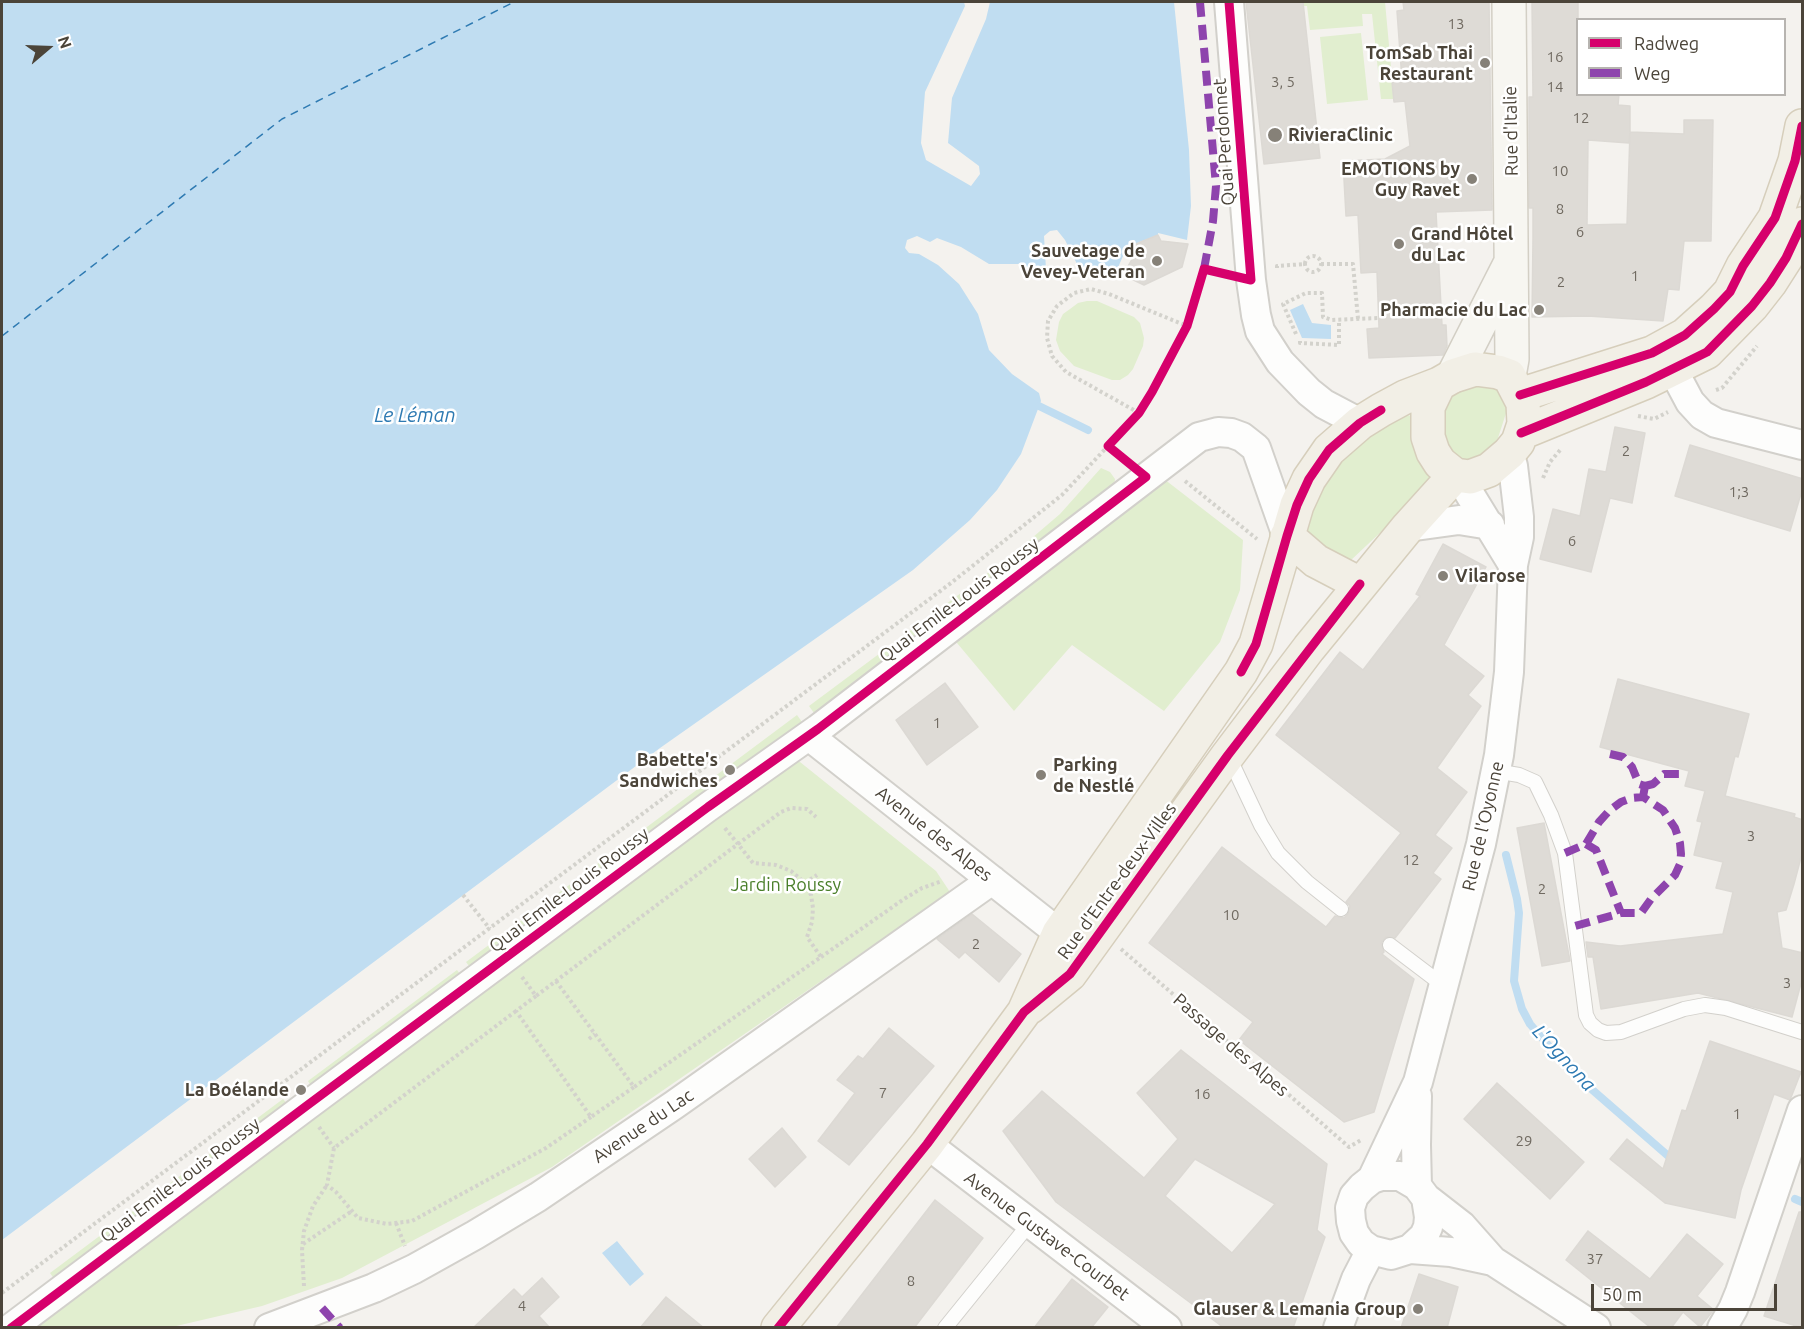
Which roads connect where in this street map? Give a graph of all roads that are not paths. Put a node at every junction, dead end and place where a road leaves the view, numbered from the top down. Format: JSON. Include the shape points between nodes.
{"nodes":[{"id":1,"x":1229,"y":2,"type":"edge"},
{"id":2,"x":1509,"y":2,"type":"edge"},
{"id":3,"x":1803,"y":126,"type":"edge"},
{"id":4,"x":1803,"y":224,"type":"edge"},
{"id":5,"x":1511,"y":261,"type":"junction"},
{"id":6,"x":1673,"y":370,"type":"junction"},
{"id":7,"x":1514,"y":377,"type":"junction"},
{"id":8,"x":1446,"y":380,"type":"junction"},
{"id":9,"x":1360,"y":423,"type":"junction"},
{"id":10,"x":1515,"y":443,"type":"junction"},
{"id":11,"x":1803,"y":445,"type":"edge"},
{"id":12,"x":1460,"y":476,"type":"junction"},
{"id":13,"x":1490,"y":525,"type":"junction"},
{"id":14,"x":1408,"y":527,"type":"junction"},
{"id":15,"x":1272,"y":537,"type":"junction"},
{"id":16,"x":1513,"y":565,"type":"junction"},
{"id":17,"x":1360,"y":584,"type":"junction"},
{"id":18,"x":808,"y":736,"type":"junction"},
{"id":19,"x":1228,"y":755,"type":"junction"},
{"id":20,"x":1496,"y":771,"type":"junction"},
{"id":21,"x":985,"y":874,"type":"junction"},
{"id":22,"x":1341,"y":909,"type":"dead end"},
{"id":23,"x":1059,"y":933,"type":"junction"},
{"id":24,"x":1390,"y":945,"type":"dead end"},
{"id":25,"x":1444,"y":986,"type":"junction"},
{"id":26,"x":1024,"y":1012,"type":"junction"},
{"id":27,"x":1803,"y":1032,"type":"edge"},
{"id":28,"x":1418,"y":1082,"type":"junction"},
{"id":29,"x":1803,"y":1110,"type":"edge"},
{"id":30,"x":927,"y":1144,"type":"junction"},
{"id":31,"x":1372,"y":1179,"type":"junction"},
{"id":32,"x":1421,"y":1192,"type":"junction"},
{"id":33,"x":1030,"y":1223,"type":"junction"},
{"id":34,"x":1410,"y":1249,"type":"junction"},
{"id":35,"x":1371,"y":1250,"type":"junction"},
{"id":36,"x":1493,"y":1261,"type":"junction"},
{"id":37,"x":331,"y":1318,"type":"edge"},
{"id":38,"x":11,"y":1328,"type":"edge"},
{"id":39,"x":269,"y":1328,"type":"edge"},
{"id":40,"x":778,"y":1328,"type":"edge"},
{"id":41,"x":945,"y":1328,"type":"edge"},
{"id":42,"x":1167,"y":1328,"type":"edge"},
{"id":43,"x":1338,"y":1328,"type":"edge"},
{"id":44,"x":1596,"y":1328,"type":"edge"},
{"id":45,"x":1722,"y":1328,"type":"edge"}],
"edges":[{"from":1,"to":9,"type":"street","name":"Quai Perdonnet","via":[[1251,280],[1260,331],[1280,362],[1309,392]]},
{"from":2,"to":5,"type":"street","name":"Rue d'Italie"},
{"from":3,"to":7,"type":"main road","via":[[1774,218],[1730,292],[1685,335],[1652,353],[1555,384]]},
{"from":4,"to":6,"type":"main road","via":[[1786,258],[1752,306],[1707,352]]},
{"from":5,"to":7,"type":"street","name":"Rue d'Italie"},
{"from":5,"to":8,"type":"street","name":"Rue d'Italie"},
{"from":6,"to":10,"type":"main road"},
{"from":6,"to":11,"type":"street","via":[[1690,402],[1702,415],[1716,423]]},
{"from":7,"to":8,"type":"main road","via":[[1475,369]]},
{"from":7,"to":10,"type":"main road","via":[[1524,413]]},
{"from":8,"to":9,"type":"main road","name":"Rue d'Entre-deux-Villes","via":[[1405,397]]},
{"from":8,"to":12,"type":"main road","via":[[1428,407],[1428,437],[1440,463]]},
{"from":9,"to":15,"type":"main road","name":"Rue d'Entre-deux-Villes","via":[[1329,450],[1297,505]]},
{"from":10,"to":12,"type":"main road","via":[[1489,470],[1480,475]]},
{"from":10,"to":16,"type":"street","name":"Rue de l'Oyonne","via":[[1519,537]]},
{"from":12,"to":13,"type":"street"},
{"from":12,"to":14,"type":"main road","name":"Rue d'Entre-deux-Villes"},
{"from":13,"to":14,"type":"street","via":[[1459,520]]},
{"from":13,"to":16,"type":"street"},
{"from":14,"to":17,"type":"main road","name":"Rue d'Entre-deux-Villes"},
{"from":15,"to":17,"type":"main road"},
{"from":15,"to":18,"type":"street","name":"Quai Emile-Louis Roussy","via":[[1274,500],[1256,448],[1242,437],[1218,432],[1199,437]]},
{"from":15,"to":23,"type":"main road","name":"Rue d'Entre-deux-Villes","via":[[1256,644],[1241,672]]},
{"from":16,"to":20,"type":"street","name":"Rue de l'Oyonne","via":[[1509,672]]},
{"from":17,"to":19,"type":"main road","name":"Rue d'Entre-deux-Villes"},
{"from":18,"to":21,"type":"street","name":"Avenue des Alpes"},
{"from":18,"to":38,"type":"street","name":"Quai Emile-Louis Roussy"},
{"from":19,"to":22,"type":"lane","via":[[1270,843],[1307,882]]},
{"from":19,"to":26,"type":"main road","name":"Rue d'Entre-deux-Villes","via":[[1070,974]]},
{"from":20,"to":25,"type":"street","name":"Rue de l'Oyonne"},
{"from":20,"to":27,"type":"lane","via":[[1535,782],[1551,815],[1565,853],[1584,1005],[1590,1023],[1598,1030],[1621,1032],[1705,1005]]},
{"from":21,"to":23,"type":"street","name":"Avenue des Alpes"},
{"from":21,"to":37,"type":"street","name":"Avenue du Lac","via":[[674,1105],[538,1197]]},
{"from":23,"to":26,"type":"main road","name":"Rue d'Entre-deux-Villes"},
{"from":24,"to":25,"type":"lane"},
{"from":25,"to":28,"type":"street","name":"Rue de l'Oyonne"},
{"from":26,"to":30,"type":"main road","name":"Rue d'Entre-deux-Villes"},
{"from":28,"to":31,"type":"street","name":"Rue de l'Oyonne"},
{"from":28,"to":32,"type":"street","name":"Rue de l'Oyonne","via":[[1416,1145]]},
{"from":29,"to":45,"type":"street","via":[[1740,1292]]},
{"from":30,"to":33,"type":"street","name":"Avenue Gustave-Courbet"},
{"from":30,"to":40,"type":"main road","name":"Rue d'Entre-deux-Villes"},
{"from":31,"to":32,"type":"street","via":[[1400,1176]]},
{"from":31,"to":35,"type":"street","via":[[1354,1196],[1350,1208],[1354,1233]]},
{"from":32,"to":34,"type":"street","via":[[1428,1227]]},
{"from":32,"to":36,"type":"street","via":[[1462,1226]]},
{"from":33,"to":41,"type":"lane"},
{"from":33,"to":42,"type":"street","name":"Avenue Gustave-Courbet"},
{"from":34,"to":35,"type":"street","via":[[1391,1255]]},
{"from":34,"to":36,"type":"street"},
{"from":35,"to":43,"type":"street"},
{"from":36,"to":44,"type":"street"},
{"from":37,"to":39,"type":"street","name":"Avenue du Lac"}]}
